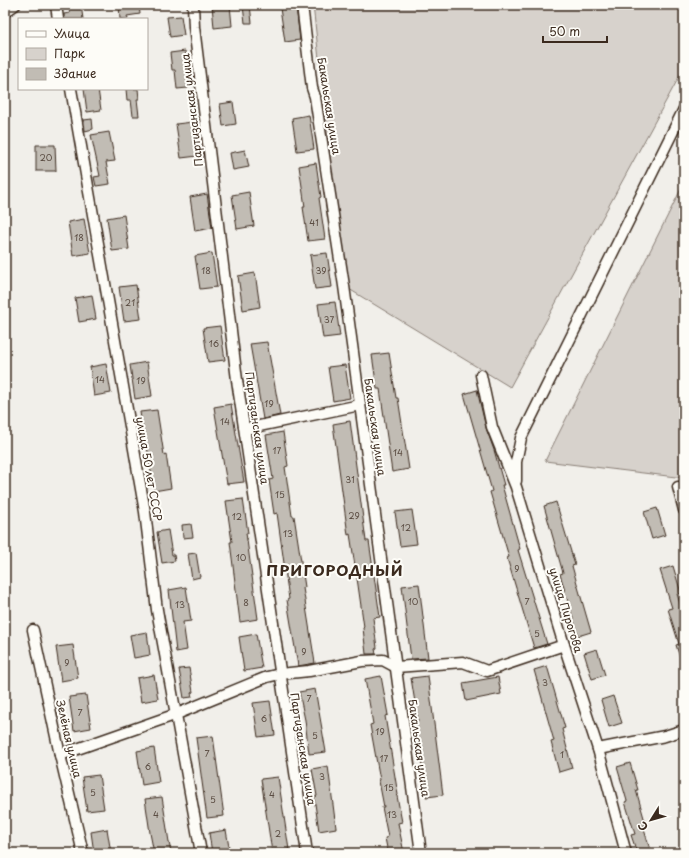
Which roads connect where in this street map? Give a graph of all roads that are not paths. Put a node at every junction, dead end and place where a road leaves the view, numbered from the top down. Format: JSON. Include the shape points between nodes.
{"nodes":[{"id":1,"x":15,"y":5,"type":"edge"},
{"id":2,"x":56,"y":5,"type":"edge"},
{"id":3,"x":193,"y":5,"type":"edge"},
{"id":4,"x":302,"y":5,"type":"edge"},
{"id":5,"x":5,"y":12,"type":"edge"},
{"id":6,"x":58,"y":18,"type":"edge"},
{"id":7,"x":71,"y":90,"type":"edge"},
{"id":8,"x":684,"y":109,"type":"edge"},
{"id":9,"x":481,"y":375,"type":"dead end"},
{"id":10,"x":360,"y":405,"type":"junction"},
{"id":11,"x":245,"y":429,"type":"junction"},
{"id":12,"x":516,"y":487,"type":"junction"},
{"id":13,"x":678,"y":487,"type":"dead end"},
{"id":14,"x":684,"y":510,"type":"edge"},
{"id":15,"x":33,"y":630,"type":"dead end"},
{"id":16,"x":564,"y":646,"type":"junction"},
{"id":17,"x":396,"y":667,"type":"junction"},
{"id":18,"x":280,"y":674,"type":"junction"},
{"id":19,"x":177,"y":714,"type":"junction"},
{"id":20,"x":684,"y":730,"type":"edge"},
{"id":21,"x":598,"y":749,"type":"junction"},
{"id":22,"x":60,"y":755,"type":"junction"},
{"id":23,"x":83,"y":853,"type":"edge"},
{"id":24,"x":201,"y":853,"type":"edge"},
{"id":25,"x":307,"y":853,"type":"edge"},
{"id":26,"x":421,"y":853,"type":"edge"},
{"id":27,"x":626,"y":853,"type":"edge"}],
"edges":[{"from":1,"to":5,"type":"street"},
{"from":2,"to":6,"type":"street"},
{"from":3,"to":11,"type":"street","name":"Партизанская улица"},
{"from":4,"to":10,"type":"street","name":"Бакальская улица","via":[[312,88],[337,239]]},
{"from":7,"to":19,"type":"street","name":"улица 50 лет СССР","via":[[145,512],[157,610]]},
{"from":8,"to":12,"type":"street","via":[[521,438],[516,462]]},
{"from":9,"to":12,"type":"street","name":"улица Пирогова","via":[[492,427]]},
{"from":10,"to":11,"type":"street"},
{"from":10,"to":17,"type":"street","name":"Бакальская улица"},
{"from":11,"to":18,"type":"street","name":"Партизанская улица"},
{"from":12,"to":16,"type":"street","name":"улица Пирогова"},
{"from":13,"to":14,"type":"street"},
{"from":15,"to":22,"type":"street","name":"Зелёная улица"},
{"from":16,"to":17,"type":"street","via":[[487,671],[463,662]]},
{"from":16,"to":21,"type":"street","name":"улица Пирогова"},
{"from":17,"to":18,"type":"street","via":[[383,660],[362,661]]},
{"from":17,"to":26,"type":"street","name":"Бакальская улица"},
{"from":18,"to":19,"type":"street"},
{"from":18,"to":25,"type":"street","name":"Партизанская улица"},
{"from":19,"to":22,"type":"street"},
{"from":19,"to":24,"type":"street","name":"улица 50 лет СССР"},
{"from":20,"to":21,"type":"street"},
{"from":21,"to":27,"type":"street","name":"улица Пирогова"},
{"from":22,"to":23,"type":"street","name":"Зелёная улица"}]}
